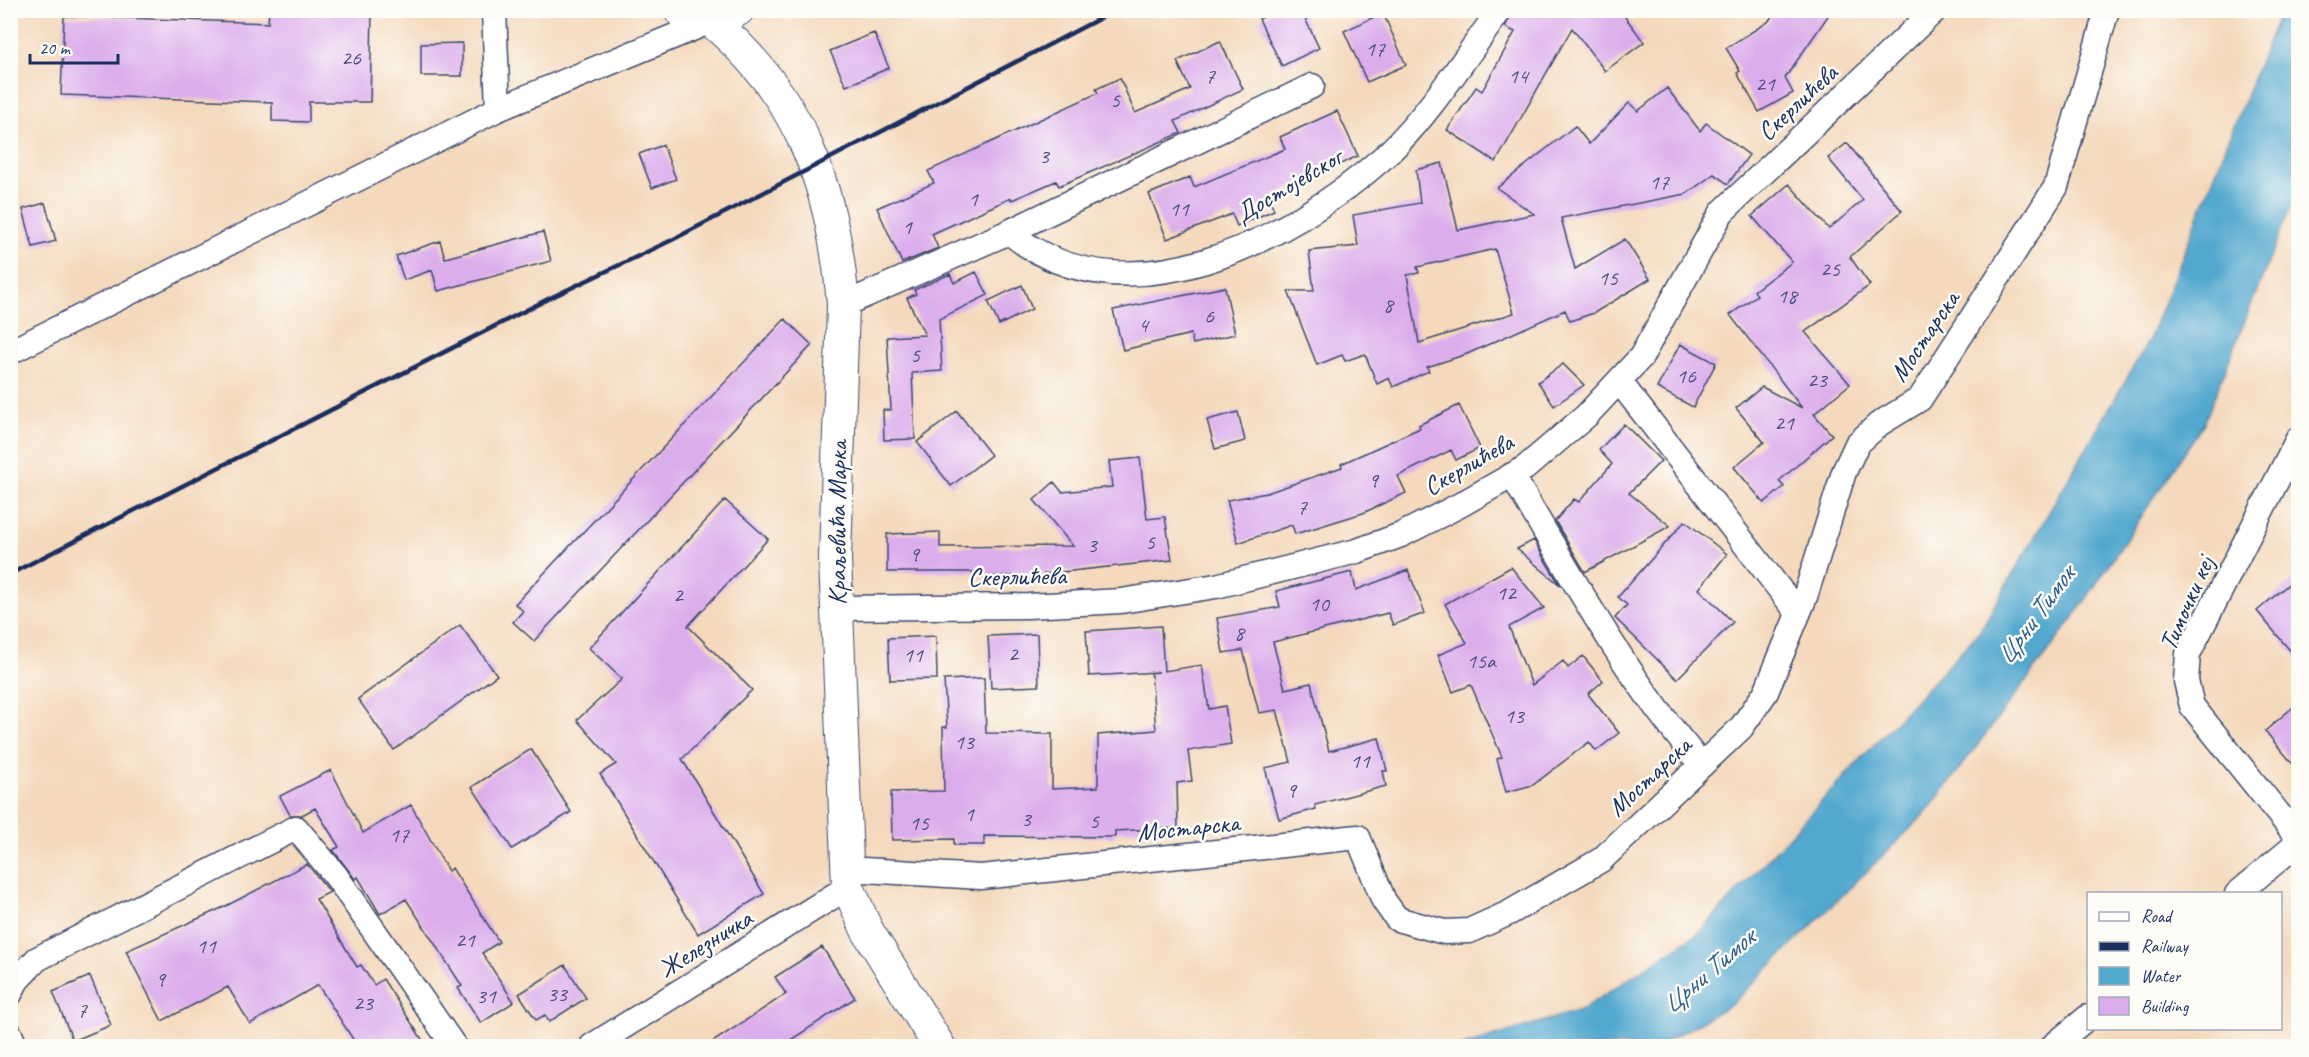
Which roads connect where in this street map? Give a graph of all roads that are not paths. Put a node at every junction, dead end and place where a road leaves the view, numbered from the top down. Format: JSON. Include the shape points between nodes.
{"nodes":[{"id":1,"x":494,"y":10,"type":"edge"},
{"id":2,"x":680,"y":10,"type":"edge"},
{"id":3,"x":1500,"y":10,"type":"edge"},
{"id":4,"x":1935,"y":10,"type":"edge"},
{"id":5,"x":2107,"y":10,"type":"edge"},
{"id":6,"x":725,"y":16,"type":"edge"},
{"id":7,"x":1312,"y":86,"type":"dead end"},
{"id":8,"x":498,"y":109,"type":"junction"},
{"id":9,"x":1009,"y":232,"type":"junction"},
{"id":10,"x":843,"y":305,"type":"junction"},
{"id":11,"x":10,"y":352,"type":"edge"},
{"id":12,"x":1619,"y":381,"type":"junction"},
{"id":13,"x":2298,"y":439,"type":"edge"},
{"id":14,"x":1512,"y":475,"type":"junction"},
{"id":15,"x":836,"y":608,"type":"junction"},
{"id":16,"x":1798,"y":613,"type":"junction"},
{"id":17,"x":1702,"y":765,"type":"junction"},
{"id":18,"x":2298,"y":838,"type":"edge"},
{"id":19,"x":2298,"y":843,"type":"edge"},
{"id":20,"x":848,"y":878,"type":"junction"},
{"id":21,"x":2240,"y":892,"type":"edge"},
{"id":22,"x":10,"y":994,"type":"edge"},
{"id":23,"x":2087,"y":1018,"type":"edge"},
{"id":24,"x":10,"y":1034,"type":"edge"},
{"id":25,"x":937,"y":1044,"type":"edge"},
{"id":26,"x":15,"y":1047,"type":"edge"},
{"id":27,"x":454,"y":1047,"type":"edge"},
{"id":28,"x":592,"y":1047,"type":"edge"},
{"id":29,"x":2053,"y":1047,"type":"edge"}],
"edges":[{"from":1,"to":8,"type":"street"},
{"from":2,"to":6,"type":"street"},
{"from":3,"to":9,"type":"street","name":"Достојевског","via":[[1411,128],[1385,156],[1322,204],[1249,244],[1161,272],[1104,274],[1053,260]]},
{"from":4,"to":12,"type":"street","name":"Скерлићева","via":[[1722,212],[1641,357]]},
{"from":5,"to":16,"type":"street","name":"Мостарска","via":[[2056,187],[1920,399],[1879,424],[1857,444],[1844,472]]},
{"from":6,"to":8,"type":"street"},
{"from":6,"to":10,"type":"street","name":"Краљевића Марка","via":[[799,130],[824,188]]},
{"from":7,"to":9,"type":"street"},
{"from":8,"to":11,"type":"street"},
{"from":9,"to":10,"type":"street"},
{"from":10,"to":15,"type":"street","name":"Краљевића Марка","via":[[837,433]]},
{"from":12,"to":14,"type":"street","name":"Скерлићева","via":[[1586,416]]},
{"from":12,"to":16,"type":"street"},
{"from":13,"to":18,"type":"street","name":"Тимочки кеј","via":[[2188,654],[2186,681],[2192,706]]},
{"from":14,"to":15,"type":"street","name":"Скерлићева","via":[[1401,535],[1357,551],[1216,586],[1098,602]]},
{"from":14,"to":17,"type":"street","via":[[1597,621],[1672,730]]},
{"from":15,"to":20,"type":"street","name":"Краљевића Марка"},
{"from":16,"to":17,"type":"street","name":"Мостарска","via":[[1766,692],[1741,728]]},
{"from":17,"to":20,"type":"street","name":"Мостарска","via":[[1601,860],[1509,913],[1469,931],[1444,932],[1397,919],[1384,901],[1358,837],[981,877]]},
{"from":19,"to":21,"type":"street"},
{"from":20,"to":25,"type":"street","name":"Краљевића Марка","via":[[867,930]]},
{"from":20,"to":28,"type":"street","name":"Железничка"},
{"from":22,"to":27,"type":"street","via":[[17,980],[37,959],[296,828],[336,876]]},
{"from":23,"to":29,"type":"street"},
{"from":24,"to":26,"type":"street"}]}
